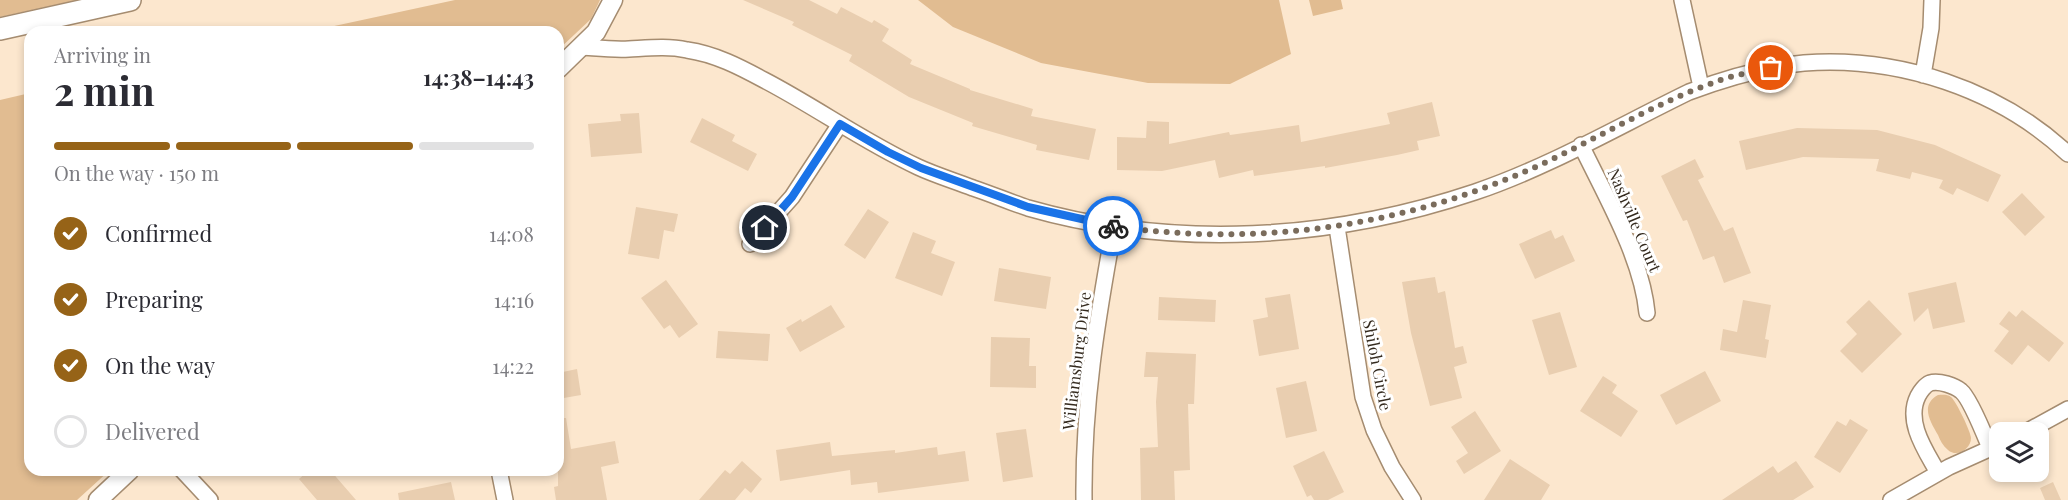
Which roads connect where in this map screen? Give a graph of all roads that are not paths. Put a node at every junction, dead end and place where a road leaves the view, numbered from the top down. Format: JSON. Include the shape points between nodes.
{"nodes":[{"id":1,"x":130,"y":0,"type":"edge"},
{"id":2,"x":613,"y":0,"type":"edge"},
{"id":3,"x":1682,"y":0,"type":"edge"},
{"id":4,"x":1932,"y":0,"type":"edge"},
{"id":5,"x":0,"y":28,"type":"edge"},
{"id":6,"x":582,"y":47,"type":"junction"},
{"id":7,"x":564,"y":64,"type":"edge"},
{"id":8,"x":1923,"y":75,"type":"junction"},
{"id":9,"x":1701,"y":87,"type":"junction"},
{"id":10,"x":840,"y":124,"type":"junction"},
{"id":11,"x":1581,"y":145,"type":"junction"},
{"id":12,"x":2068,"y":154,"type":"edge"},
{"id":13,"x":1337,"y":226,"type":"junction"},
{"id":14,"x":1114,"y":227,"type":"junction"},
{"id":15,"x":750,"y":244,"type":"dead end"},
{"id":16,"x":1647,"y":313,"type":"dead end"},
{"id":17,"x":2068,"y":409,"type":"edge"},
{"id":18,"x":2044,"y":422,"type":"edge"},
{"id":19,"x":1989,"y":436,"type":"edge"},
{"id":20,"x":1989,"y":449,"type":"edge"},
{"id":21,"x":1938,"y":473,"type":"junction"},
{"id":22,"x":124,"y":476,"type":"edge"},
{"id":23,"x":188,"y":476,"type":"edge"},
{"id":24,"x":501,"y":476,"type":"edge"},
{"id":25,"x":98,"y":500,"type":"edge"},
{"id":26,"x":210,"y":500,"type":"edge"},
{"id":27,"x":505,"y":500,"type":"edge"},
{"id":28,"x":1084,"y":500,"type":"edge"},
{"id":29,"x":1413,"y":500,"type":"edge"},
{"id":30,"x":1891,"y":500,"type":"edge"}],
"edges":[{"from":1,"to":5,"type":"main road"},
{"from":2,"to":6,"type":"street","via":[[596,32]]},
{"from":3,"to":9,"type":"street"},
{"from":4,"to":8,"type":"street"},
{"from":6,"to":7,"type":"street"},
{"from":6,"to":10,"type":"street","via":[[666,47],[709,55],[781,88]]},
{"from":8,"to":9,"type":"street","via":[[1861,64],[1803,63],[1741,74]]},
{"from":8,"to":12,"type":"street","via":[[1951,83],[2024,119]]},
{"from":9,"to":11,"type":"street"},
{"from":10,"to":14,"type":"street","via":[[921,168],[1028,207]]},
{"from":10,"to":15,"type":"street","via":[[792,197]]},
{"from":11,"to":13,"type":"street","via":[[1477,191],[1405,213]]},
{"from":11,"to":16,"type":"street","name":"Nashville Court","via":[[1635,261]]},
{"from":13,"to":14,"type":"street","via":[[1224,235]]},
{"from":13,"to":29,"type":"street","name":"Shiloh Circle","via":[[1363,397],[1374,430]]},
{"from":14,"to":28,"type":"street","name":"Williamsburg Drive","via":[[1088,393]]},
{"from":17,"to":18,"type":"street"},
{"from":19,"to":21,"type":"street","via":[[1962,391],[1930,383],[1920,391],[1914,419]]},
{"from":20,"to":21,"type":"street"},
{"from":21,"to":30,"type":"street"},
{"from":22,"to":25,"type":"street"},
{"from":23,"to":26,"type":"street"},
{"from":24,"to":27,"type":"street"}]}
